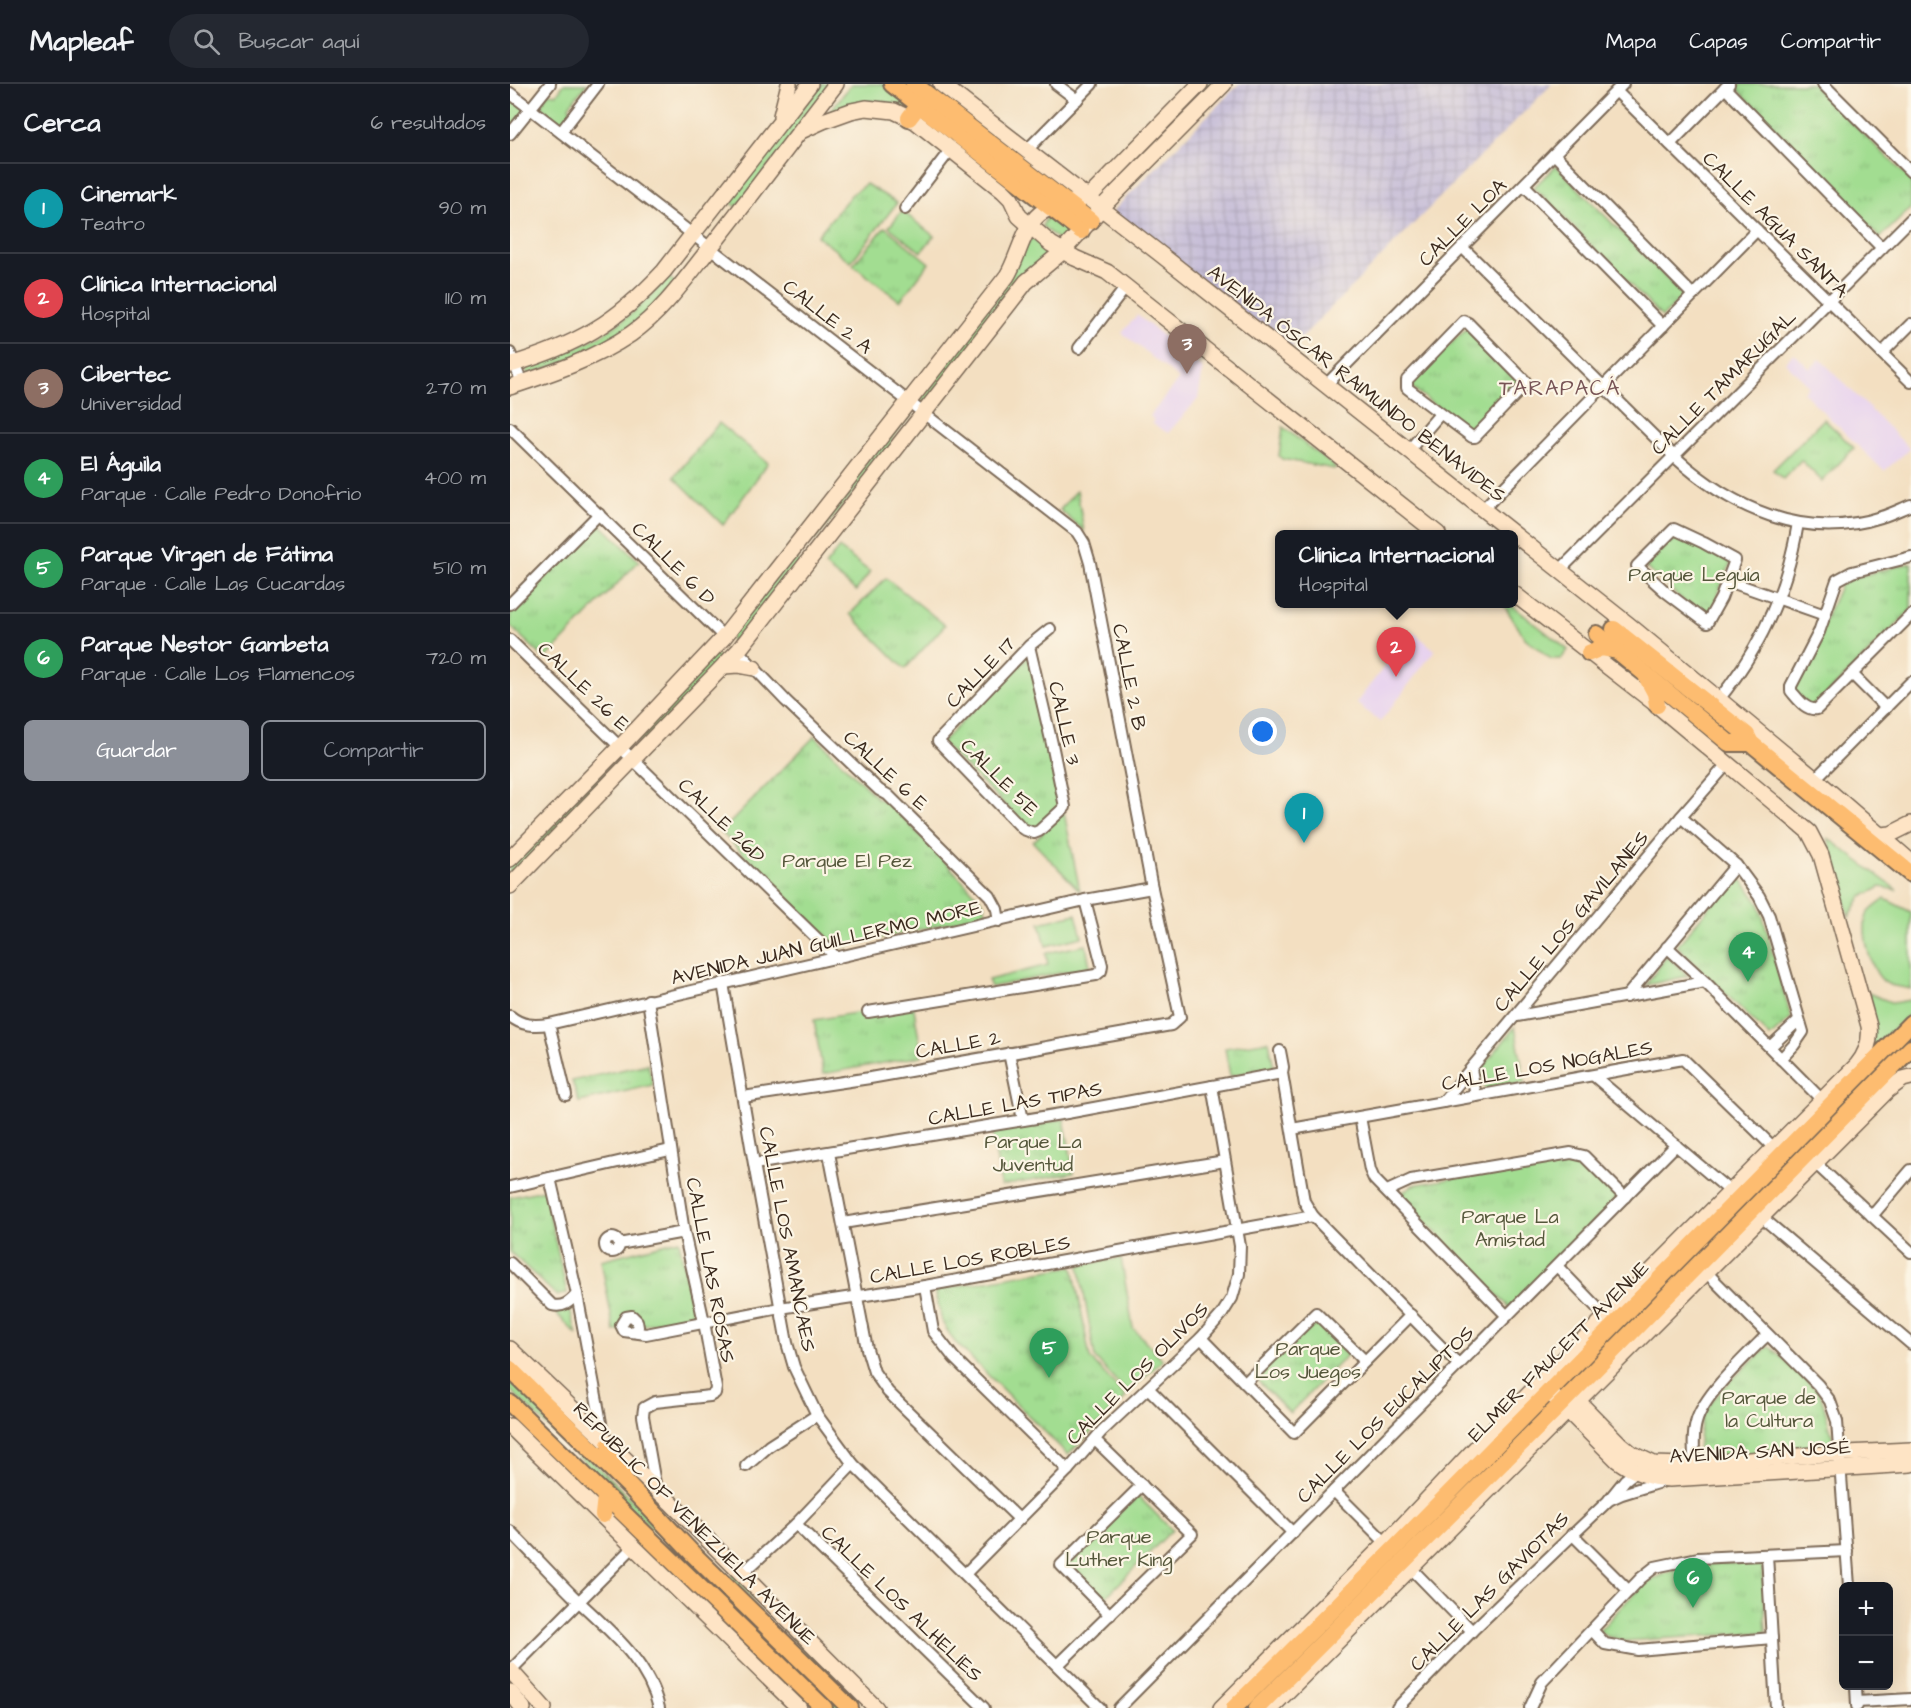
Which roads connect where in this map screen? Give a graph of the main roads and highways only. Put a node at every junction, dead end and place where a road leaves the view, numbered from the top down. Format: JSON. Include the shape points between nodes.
{"nodes":[{"id":1,"x":789,"y":84,"type":"edge"},
{"id":2,"x":810,"y":84,"type":"edge"},
{"id":3,"x":836,"y":84,"type":"edge"},
{"id":4,"x":892,"y":84,"type":"edge"},
{"id":5,"x":914,"y":84,"type":"edge"},
{"id":6,"x":941,"y":84,"type":"edge"},
{"id":7,"x":1200,"y":84,"type":"edge"},
{"id":8,"x":1224,"y":84,"type":"edge"},
{"id":9,"x":914,"y":111,"type":"junction"},
{"id":10,"x":777,"y":124,"type":"junction"},
{"id":11,"x":801,"y":131,"type":"junction"},
{"id":12,"x":1136,"y":149,"type":"junction"},
{"id":13,"x":1148,"y":161,"type":"junction"},
{"id":14,"x":1087,"y":197,"type":"junction"},
{"id":15,"x":1069,"y":204,"type":"junction"},
{"id":16,"x":1052,"y":208,"type":"junction"},
{"id":17,"x":1091,"y":220,"type":"junction"},
{"id":18,"x":1024,"y":221,"type":"junction"},
{"id":19,"x":1062,"y":252,"type":"junction"},
{"id":20,"x":1086,"y":263,"type":"junction"},
{"id":21,"x":1041,"y":270,"type":"junction"},
{"id":22,"x":511,"y":361,"type":"edge"},
{"id":23,"x":516,"y":385,"type":"edge"},
{"id":24,"x":1433,"y":530,"type":"edge"},
{"id":25,"x":1510,"y":530,"type":"edge"},
{"id":26,"x":1518,"y":537,"type":"edge"},
{"id":27,"x":800,"y":540,"type":"junction"},
{"id":28,"x":815,"y":552,"type":"junction"},
{"id":29,"x":1518,"y":597,"type":"edge"},
{"id":30,"x":1614,"y":629,"type":"dead end"},
{"id":31,"x":1597,"y":634,"type":"dead end"},
{"id":32,"x":722,"y":640,"type":"junction"},
{"id":33,"x":1589,"y":653,"type":"junction"},
{"id":34,"x":1623,"y":656,"type":"junction"},
{"id":35,"x":732,"y":657,"type":"junction"},
{"id":36,"x":1679,"y":666,"type":"junction"},
{"id":37,"x":1650,"y":668,"type":"junction"},
{"id":38,"x":754,"y":669,"type":"road end"},
{"id":39,"x":1657,"y":705,"type":"junction"},
{"id":40,"x":1711,"y":709,"type":"junction"},
{"id":41,"x":1745,"y":739,"type":"junction"},
{"id":42,"x":1731,"y":766,"type":"junction"},
{"id":43,"x":1911,"y":824,"type":"edge"},
{"id":44,"x":1881,"y":835,"type":"junction"},
{"id":45,"x":510,"y":859,"type":"edge"},
{"id":46,"x":1911,"y":862,"type":"edge"},
{"id":47,"x":1911,"y":874,"type":"edge"},
{"id":48,"x":510,"y":886,"type":"edge"},
{"id":49,"x":1911,"y":1023,"type":"edge"},
{"id":50,"x":1911,"y":1048,"type":"edge"},
{"id":51,"x":1911,"y":1077,"type":"edge"},
{"id":52,"x":1779,"y":1198,"type":"joint"},
{"id":53,"x":1746,"y":1204,"type":"junction"},
{"id":54,"x":510,"y":1349,"type":"edge"},
{"id":55,"x":510,"y":1369,"type":"edge"},
{"id":56,"x":1549,"y":1382,"type":"junction"},
{"id":57,"x":510,"y":1403,"type":"edge"},
{"id":58,"x":1569,"y":1403,"type":"junction"},
{"id":59,"x":555,"y":1413,"type":"junction"},
{"id":60,"x":581,"y":1419,"type":"junction"},
{"id":61,"x":510,"y":1426,"type":"edge"},
{"id":62,"x":606,"y":1442,"type":"junction"},
{"id":63,"x":1911,"y":1450,"type":"edge"},
{"id":64,"x":1840,"y":1460,"type":"junction"},
{"id":65,"x":1911,"y":1464,"type":"edge"},
{"id":66,"x":1695,"y":1470,"type":"junction"},
{"id":67,"x":629,"y":1486,"type":"junction"},
{"id":68,"x":605,"y":1497,"type":"junction"},
{"id":69,"x":605,"y":1517,"type":"junction"},
{"id":70,"x":628,"y":1518,"type":"junction"},
{"id":71,"x":1398,"y":1555,"type":"junction"},
{"id":72,"x":510,"y":1670,"type":"edge"},
{"id":73,"x":510,"y":1692,"type":"edge"},
{"id":74,"x":1267,"y":1707,"type":"edge"},
{"id":75,"x":523,"y":1708,"type":"edge"},
{"id":76,"x":544,"y":1708,"type":"edge"},
{"id":77,"x":799,"y":1708,"type":"edge"},
{"id":78,"x":824,"y":1708,"type":"edge"},
{"id":79,"x":850,"y":1708,"type":"edge"},
{"id":80,"x":876,"y":1708,"type":"edge"},
{"id":81,"x":1221,"y":1708,"type":"edge"},
{"id":82,"x":1234,"y":1708,"type":"edge"}],
"edges":[{"from":1,"to":10,"type":"main road"},
{"from":2,"to":10,"type":"main road"},
{"from":3,"to":11,"type":"main road"},
{"from":4,"to":9,"type":"main road","name":"AVENIDA ÓSCAR RAIMUNDO BENAVIDES"},
{"from":5,"to":15,"type":"main road","name":"AVENIDA ÓSCAR RAIMUNDO BENAVIDES"},
{"from":6,"to":14,"type":"main road","name":"AVENIDA ÓSCAR RAIMUNDO BENAVIDES"},
{"from":7,"to":12,"type":"main road"},
{"from":8,"to":13,"type":"main road"},
{"from":9,"to":11,"type":"main road","name":"AVENIDA ÓSCAR RAIMUNDO BENAVIDES","via":[[860,109]]},
{"from":9,"to":16,"type":"main road","name":"AVENIDA ÓSCAR RAIMUNDO BENAVIDES"},
{"from":9,"to":18,"type":"main road","name":"AVENIDA ÓSCAR RAIMUNDO BENAVIDES","via":[[951,149],[1004,191]]},
{"from":10,"to":22,"type":"main road","via":[[648,289],[612,320],[580,339]]},
{"from":11,"to":23,"type":"main road","via":[[673,296],[633,332],[591,357]]},
{"from":12,"to":13,"type":"main road"},
{"from":12,"to":14,"type":"main road"},
{"from":13,"to":17,"type":"main road"},
{"from":14,"to":15,"type":"main road"},
{"from":14,"to":17,"type":"main road","name":"AVENIDA ÓSCAR RAIMUNDO BENAVIDES"},
{"from":15,"to":16,"type":"main road"},
{"from":15,"to":17,"type":"main road","name":"AVENIDA ÓSCAR RAIMUNDO BENAVIDES"},
{"from":16,"to":17,"type":"main road","name":"AVENIDA ÓSCAR RAIMUNDO BENAVIDES"},
{"from":16,"to":18,"type":"main road"},
{"from":17,"to":19,"type":"main road"},
{"from":17,"to":25,"type":"main road","name":"AVENIDA ÓSCAR RAIMUNDO BENAVIDES","via":[[1326,385]]},
{"from":18,"to":19,"type":"main road","name":"AVENIDA ÓSCAR RAIMUNDO BENAVIDES"},
{"from":18,"to":27,"type":"main road","via":[[1018,257],[1007,276]]},
{"from":19,"to":20,"type":"main road","name":"AVENIDA ÓSCAR RAIMUNDO BENAVIDES"},
{"from":19,"to":21,"type":"main road"},
{"from":20,"to":21,"type":"main road","via":[[1065,263]]},
{"from":20,"to":24,"type":"main road","name":"AVENIDA ÓSCAR RAIMUNDO BENAVIDES","via":[[1104,270]]},
{"from":21,"to":28,"type":"main road","via":[[1020,290]]},
{"from":26,"to":36,"type":"main road","name":"AVENIDA ÓSCAR RAIMUNDO BENAVIDES"},
{"from":27,"to":28,"type":"main road"},
{"from":27,"to":32,"type":"main road"},
{"from":28,"to":35,"type":"main road"},
{"from":29,"to":33,"type":"main road"},
{"from":30,"to":37,"type":"main road","name":"AVENIDA ÓSCAR RAIMUNDO BENAVIDES"},
{"from":31,"to":34,"type":"main road","name":"AVENIDA ÓSCAR RAIMUNDO BENAVIDES"},
{"from":32,"to":35,"type":"main road"},
{"from":32,"to":45,"type":"main road"},
{"from":33,"to":34,"type":"main road","via":[[1609,649]]},
{"from":33,"to":39,"type":"main road"},
{"from":34,"to":37,"type":"main road","name":"AVENIDA ÓSCAR RAIMUNDO BENAVIDES"},
{"from":35,"to":38,"type":"main road","via":[[738,665]]},
{"from":35,"to":48,"type":"main road"},
{"from":36,"to":37,"type":"main road"},
{"from":36,"to":40,"type":"main road","name":"AVENIDA ÓSCAR RAIMUNDO BENAVIDES"},
{"from":37,"to":39,"type":"main road"},
{"from":37,"to":40,"type":"main road","name":"AVENIDA ÓSCAR RAIMUNDO BENAVIDES"},
{"from":39,"to":42,"type":"main road"},
{"from":40,"to":41,"type":"main road","name":"AVENIDA ÓSCAR RAIMUNDO BENAVIDES"},
{"from":40,"to":41,"type":"main road","name":"AVENIDA ÓSCAR RAIMUNDO BENAVIDES"},
{"from":41,"to":42,"type":"main road"},
{"from":41,"to":44,"type":"main road","name":"AVENIDA ÓSCAR RAIMUNDO BENAVIDES","via":[[1815,779]]},
{"from":41,"to":47,"type":"main road","name":"AVENIDA ÓSCAR RAIMUNDO BENAVIDES"},
{"from":42,"to":53,"type":"main road","name":"ELMER FAUCETT AVENUE","via":[[1804,826],[1815,841],[1869,1026],[1869,1043],[1861,1060],[1774,1148]]},
{"from":43,"to":44,"type":"main road"},
{"from":44,"to":46,"type":"main road","name":"AVENIDA ÓSCAR RAIMUNDO BENAVIDES"},
{"from":49,"to":53,"type":"main road","name":"ELMER FAUCETT AVENUE"},
{"from":50,"to":53,"type":"main road","name":"ELMER FAUCETT AVENUE"},
{"from":51,"to":52,"type":"main road","via":[[1888,1090]]},
{"from":52,"to":53,"type":"main road"},
{"from":53,"to":56,"type":"main road","name":"ELMER FAUCETT AVENUE","via":[[1606,1317]]},
{"from":53,"to":56,"type":"main road","name":"ELMER FAUCETT AVENUE","via":[[1720,1218]]},
{"from":53,"to":58,"type":"main road","name":"ELMER FAUCETT AVENUE"},
{"from":53,"to":58,"type":"main road","name":"ELMER FAUCETT AVENUE","via":[[1706,1272]]},
{"from":54,"to":60,"type":"main road"},
{"from":55,"to":59,"type":"main road","name":"REPUBLIC OF VENEZUELA AVENUE"},
{"from":56,"to":58,"type":"main road","name":"AVENIDA SAN JOSÉ"},
{"from":56,"to":71,"type":"main road","name":"ELMER FAUCETT AVENUE"},
{"from":57,"to":68,"type":"main road","name":"REPUBLIC OF VENEZUELA AVENUE"},
{"from":58,"to":66,"type":"main road","name":"AVENIDA SAN JOSÉ","via":[[1630,1453],[1654,1464]]},
{"from":58,"to":66,"type":"main road","name":"AVENIDA SAN JOSÉ","via":[[1617,1460],[1634,1472],[1669,1479]]},
{"from":58,"to":71,"type":"main road","name":"ELMER FAUCETT AVENUE"},
{"from":59,"to":60,"type":"main road"},
{"from":59,"to":67,"type":"main road","name":"REPUBLIC OF VENEZUELA AVENUE"},
{"from":60,"to":62,"type":"main road"},
{"from":61,"to":69,"type":"main road"},
{"from":62,"to":67,"type":"main road"},
{"from":62,"to":80,"type":"main road"},
{"from":63,"to":64,"type":"main road","name":"AVENIDA SAN JOSÉ"},
{"from":64,"to":65,"type":"main road","name":"AVENIDA SAN JOSÉ"},
{"from":64,"to":66,"type":"main road","name":"AVENIDA SAN JOSÉ"},
{"from":67,"to":79,"type":"main road","name":"REPUBLIC OF VENEZUELA AVENUE"},
{"from":68,"to":69,"type":"main road"},
{"from":68,"to":70,"type":"main road","name":"REPUBLIC OF VENEZUELA AVENUE"},
{"from":69,"to":70,"type":"main road"},
{"from":69,"to":77,"type":"main road"},
{"from":70,"to":78,"type":"main road","name":"REPUBLIC OF VENEZUELA AVENUE"},
{"from":71,"to":74,"type":"main road","name":"ELMER FAUCETT AVENUE"},
{"from":71,"to":81,"type":"main road","name":"ELMER FAUCETT AVENUE"},
{"from":71,"to":82,"type":"main road","name":"ELMER FAUCETT AVENUE"},
{"from":72,"to":76,"type":"main road"},
{"from":73,"to":75,"type":"main road"}]}
